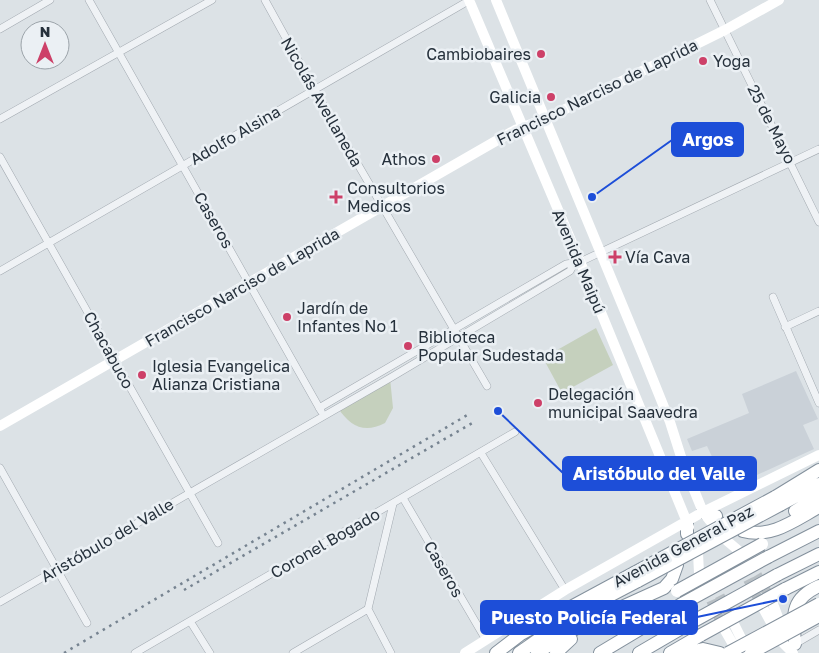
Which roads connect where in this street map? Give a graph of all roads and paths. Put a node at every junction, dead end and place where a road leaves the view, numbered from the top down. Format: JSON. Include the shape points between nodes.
{"nodes":[{"id":1,"x":50,"y":0,"type":"edge"},
{"id":2,"x":89,"y":0,"type":"edge"},
{"id":3,"x":212,"y":0,"type":"edge"},
{"id":4,"x":265,"y":0,"type":"edge"},
{"id":5,"x":469,"y":0,"type":"edge"},
{"id":6,"x":496,"y":0,"type":"edge"},
{"id":7,"x":710,"y":0,"type":"edge"},
{"id":8,"x":779,"y":0,"type":"edge"},
{"id":9,"x":0,"y":29,"type":"edge"},
{"id":10,"x":725,"y":30,"type":"junction"},
{"id":11,"x":119,"y":51,"type":"junction"},
{"id":12,"x":314,"y":89,"type":"junction"},
{"id":13,"x":0,"y":119,"type":"edge"},
{"id":14,"x":545,"y":119,"type":"junction"},
{"id":15,"x":523,"y":127,"type":"junction"},
{"id":16,"x":819,"y":150,"type":"edge"},
{"id":17,"x":0,"y":157,"type":"edge"},
{"id":18,"x":791,"y":163,"type":"junction"},
{"id":19,"x":183,"y":165,"type":"junction"},
{"id":20,"x":382,"y":207,"type":"junction"},
{"id":21,"x":819,"y":222,"type":"edge"},
{"id":22,"x":50,"y":242,"type":"junction"},
{"id":23,"x":601,"y":252,"type":"junction"},
{"id":24,"x":577,"y":263,"type":"junction"},
{"id":25,"x":0,"y":270,"type":"edge"},
{"id":26,"x":249,"y":282,"type":"junction"},
{"id":27,"x":773,"y":297,"type":"dead end"},
{"id":28,"x":819,"y":311,"type":"edge"},
{"id":29,"x":786,"y":327,"type":"junction"},
{"id":30,"x":454,"y":329,"type":"junction"},
{"id":31,"x":458,"y":336,"type":"junction"},
{"id":32,"x":114,"y":360,"type":"junction"},
{"id":33,"x":487,"y":386,"type":"dead end"},
{"id":34,"x":819,"y":404,"type":"edge"},
{"id":35,"x":319,"y":408,"type":"junction"},
{"id":36,"x":323,"y":415,"type":"junction"},
{"id":37,"x":0,"y":426,"type":"edge"},
{"id":38,"x":515,"y":432,"type":"dead end"},
{"id":39,"x":481,"y":453,"type":"junction"},
{"id":40,"x":819,"y":455,"type":"edge"},
{"id":41,"x":0,"y":468,"type":"edge"},
{"id":42,"x":819,"y":470,"type":"edge"},
{"id":43,"x":819,"y":484,"type":"edge"},
{"id":44,"x":190,"y":492,"type":"junction"},
{"id":45,"x":819,"y":496,"type":"edge"},
{"id":46,"x":403,"y":498,"type":"junction"},
{"id":47,"x":777,"y":501,"type":"junction"},
{"id":48,"x":392,"y":504,"type":"junction"},
{"id":49,"x":819,"y":507,"type":"edge"},
{"id":50,"x":819,"y":516,"type":"edge"},
{"id":51,"x":711,"y":517,"type":"junction"},
{"id":52,"x":688,"y":529,"type":"junction"},
{"id":53,"x":819,"y":532,"type":"edge"},
{"id":54,"x":726,"y":540,"type":"dead end"},
{"id":55,"x":218,"y":543,"type":"dead end"},
{"id":56,"x":736,"y":552,"type":"tunnel mouth"},
{"id":57,"x":698,"y":554,"type":"dead end"},
{"id":58,"x":819,"y":554,"type":"edge"},
{"id":59,"x":677,"y":565,"type":"dead end"},
{"id":60,"x":57,"y":569,"type":"junction"},
{"id":61,"x":702,"y":571,"type":"tunnel mouth"},
{"id":62,"x":819,"y":572,"type":"edge"},
{"id":63,"x":636,"y":577,"type":"junction"},
{"id":64,"x":819,"y":586,"type":"edge"},
{"id":65,"x":565,"y":590,"type":"junction"},
{"id":66,"x":0,"y":602,"type":"edge"},
{"id":67,"x":819,"y":604,"type":"edge"},
{"id":68,"x":368,"y":609,"type":"junction"},
{"id":69,"x":819,"y":616,"type":"edge"},
{"id":70,"x":190,"y":621,"type":"junction"},
{"id":71,"x":87,"y":623,"type":"dead end"},
{"id":72,"x":819,"y":630,"type":"edge"},
{"id":73,"x":486,"y":640,"type":"junction"},
{"id":74,"x":556,"y":640,"type":"junction"},
{"id":75,"x":793,"y":650,"type":"edge"},
{"id":76,"x":135,"y":653,"type":"edge"},
{"id":77,"x":210,"y":653,"type":"edge"},
{"id":78,"x":293,"y":653,"type":"edge"},
{"id":79,"x":391,"y":653,"type":"edge"},
{"id":80,"x":465,"y":653,"type":"edge"},
{"id":81,"x":496,"y":653,"type":"edge"},
{"id":82,"x":519,"y":653,"type":"edge"},
{"id":83,"x":536,"y":653,"type":"edge"},
{"id":84,"x":546,"y":653,"type":"edge"},
{"id":85,"x":556,"y":653,"type":"edge"},
{"id":86,"x":600,"y":653,"type":"edge"},
{"id":87,"x":639,"y":653,"type":"edge"},
{"id":88,"x":670,"y":653,"type":"edge"},
{"id":89,"x":686,"y":653,"type":"edge"},
{"id":90,"x":720,"y":653,"type":"edge"},
{"id":91,"x":728,"y":653,"type":"edge"},
{"id":92,"x":738,"y":653,"type":"edge"},
{"id":93,"x":749,"y":653,"type":"edge"}],
"edges":[{"from":1,"to":9,"type":"street"},
{"from":2,"to":11,"type":"street","name":"Caseros"},
{"from":3,"to":11,"type":"street"},
{"from":4,"to":12,"type":"street","name":"Nicolás Avellaneda"},
{"from":5,"to":12,"type":"street","name":"Adolfo Alsina"},
{"from":5,"to":15,"type":"main road","name":"Avenida Maipú"},
{"from":6,"to":14,"type":"main road","name":"Avenida Maipú"},
{"from":7,"to":10,"type":"street","name":"25 de Mayo"},
{"from":8,"to":10,"type":"main road","name":"Francisco Narciso de Laprida"},
{"from":10,"to":14,"type":"main road","name":"Francisco Narciso de Laprida"},
{"from":10,"to":18,"type":"street","name":"25 de Mayo"},
{"from":11,"to":13,"type":"street"},
{"from":11,"to":19,"type":"street","name":"Caseros"},
{"from":12,"to":19,"type":"street","name":"Adolfo Alsina"},
{"from":12,"to":20,"type":"street","name":"Nicolás Avellaneda"},
{"from":14,"to":15,"type":"main road","name":"Francisco Narciso de Laprida"},
{"from":14,"to":23,"type":"main road","name":"Avenida Maipú"},
{"from":15,"to":20,"type":"main road","name":"Francisco Narciso de Laprida"},
{"from":15,"to":24,"type":"main road","name":"Avenida Maipú"},
{"from":16,"to":18,"type":"street","name":"Aristóbulo del Valle"},
{"from":17,"to":22,"type":"street","name":"Chacabuco"},
{"from":18,"to":21,"type":"street","name":"25 de Mayo"},
{"from":18,"to":23,"type":"street","name":"Aristóbulo del Valle"},
{"from":19,"to":22,"type":"street","name":"Adolfo Alsina"},
{"from":19,"to":26,"type":"street","name":"Caseros"},
{"from":20,"to":26,"type":"main road","name":"Francisco Narciso de Laprida"},
{"from":20,"to":30,"type":"street","name":"Nicolás Avellaneda"},
{"from":22,"to":25,"type":"street","name":"Adolfo Alsina"},
{"from":22,"to":32,"type":"street","name":"Chacabuco"},
{"from":23,"to":24,"type":"street","name":"Aristóbulo del Valle"},
{"from":23,"to":51,"type":"main road","name":"Avenida Maipú","via":[[665,409],[678,452]]},
{"from":24,"to":30,"type":"street","name":"Aristóbulo del Valle","via":[[566,264]]},
{"from":24,"to":31,"type":"street","name":"Aristóbulo del Valle","via":[[570,271]]},
{"from":24,"to":52,"type":"main road","name":"Avenida Maipú"},
{"from":26,"to":32,"type":"main road","name":"Francisco Narciso de Laprida"},
{"from":26,"to":35,"type":"street","name":"Caseros"},
{"from":27,"to":29,"type":"street"},
{"from":28,"to":29,"type":"street"},
{"from":29,"to":34,"type":"street"},
{"from":30,"to":31,"type":"street","name":"Nicolás Avellaneda"},
{"from":30,"to":35,"type":"street","name":"Aristóbulo del Valle"},
{"from":31,"to":33,"type":"street","name":"Nicolás Avellaneda"},
{"from":31,"to":36,"type":"street","name":"Aristóbulo del Valle"},
{"from":32,"to":37,"type":"main road","name":"Francisco Narciso de Laprida"},
{"from":32,"to":44,"type":"street","name":"Chacabuco"},
{"from":35,"to":36,"type":"street","name":"Caseros"},
{"from":36,"to":44,"type":"street","name":"Aristóbulo del Valle"},
{"from":38,"to":39,"type":"street","name":"Coronel Bogado"},
{"from":39,"to":46,"type":"street","name":"Coronel Bogado"},
{"from":39,"to":65,"type":"street"},
{"from":40,"to":51,"type":"main road"},
{"from":41,"to":60,"type":"street"},
{"from":42,"to":47,"type":"highway","name":"Avenida General Paz"},
{"from":43,"to":47,"type":"highway"},
{"from":44,"to":55,"type":"street","name":"Chacabuco"},
{"from":44,"to":60,"type":"street","name":"Aristóbulo del Valle"},
{"from":45,"to":49,"type":"highway","via":[[771,524],[747,528],[756,534],[769,533]]},
{"from":46,"to":48,"type":"street","name":"Coronel Bogado"},
{"from":46,"to":73,"type":"street","name":"Caseros"},
{"from":47,"to":63,"type":"highway","name":"Avenida General Paz","bridge":true},
{"from":48,"to":68,"type":"street"},
{"from":48,"to":70,"type":"street","name":"Coronel Bogado"},
{"from":50,"to":85,"type":"highway","bridge":true,"via":[[637,612],[578,635]]},
{"from":51,"to":52,"type":"main road"},
{"from":52,"to":65,"type":"main road"},
{"from":53,"to":86,"type":"highway","bridge":true,"via":[[680,605]]},
{"from":54,"to":56,"type":"main road"},
{"from":57,"to":61,"type":"main road"},
{"from":58,"to":87,"type":"highway","bridge":true},
{"from":59,"to":74,"type":"highway","via":[[672,579],[664,588]]},
{"from":60,"to":66,"type":"street","name":"Aristóbulo del Valle"},
{"from":60,"to":71,"type":"street"},
{"from":62,"to":88,"type":"highway","bridge":true},
{"from":63,"to":81,"type":"highway","name":"Avenida General Paz","via":[[529,629]]},
{"from":63,"to":82,"type":"highway"},
{"from":64,"to":75,"type":"highway","via":[[802,596],[796,605]]},
{"from":65,"to":73,"type":"main road"},
{"from":67,"to":91,"type":"highway","bridge":true},
{"from":68,"to":78,"type":"street"},
{"from":68,"to":79,"type":"street"},
{"from":69,"to":93,"type":"highway","bridge":true},
{"from":70,"to":76,"type":"street","name":"Coronel Bogado"},
{"from":70,"to":77,"type":"street"},
{"from":72,"to":75,"type":"street"},
{"from":73,"to":80,"type":"main road"},
{"from":74,"to":83,"type":"highway"},
{"from":74,"to":84,"type":"highway"},
{"from":75,"to":75,"type":"main road","via":[[781,642],[773,626],[768,601]]},
{"from":89,"to":90,"type":"highway","via":[[703,649]]},
{"from":92,"to":93,"type":"main road","via":[[728,624]]}]}
